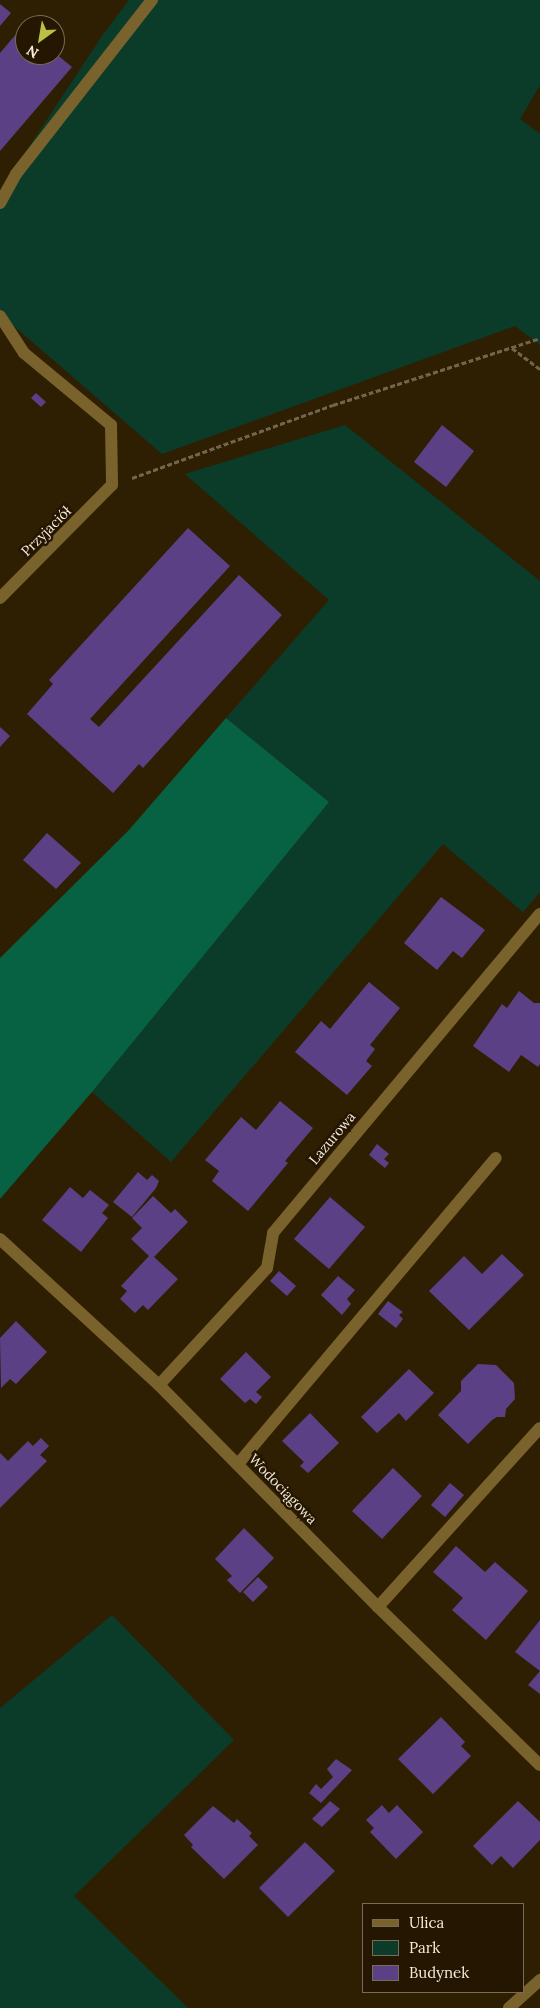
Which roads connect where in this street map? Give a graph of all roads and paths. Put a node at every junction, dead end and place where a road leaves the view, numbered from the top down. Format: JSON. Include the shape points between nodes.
{"nodes":[{"id":1,"x":152,"y":0,"type":"edge"},
{"id":2,"x":0,"y":203,"type":"edge"},
{"id":3,"x":0,"y":316,"type":"edge"},
{"id":4,"x":540,"y":338,"type":"edge"},
{"id":5,"x":512,"y":347,"type":"junction"},
{"id":6,"x":540,"y":370,"type":"edge"},
{"id":7,"x":112,"y":485,"type":"junction"},
{"id":8,"x":0,"y":598,"type":"edge"},
{"id":9,"x":540,"y":914,"type":"edge"},
{"id":10,"x":496,"y":1158,"type":"dead end"},
{"id":11,"x":0,"y":1239,"type":"edge"},
{"id":12,"x":159,"y":1385,"type":"junction"},
{"id":13,"x":540,"y":1428,"type":"edge"},
{"id":14,"x":238,"y":1464,"type":"junction"},
{"id":15,"x":378,"y":1607,"type":"junction"},
{"id":16,"x":540,"y":1765,"type":"edge"},
{"id":17,"x":540,"y":1980,"type":"edge"},
{"id":18,"x":509,"y":2008,"type":"edge"}],
"edges":[{"from":1,"to":2,"type":"street","via":[[16,174]]},
{"from":3,"to":7,"type":"street","via":[[24,353],[111,425]]},
{"from":4,"to":5,"type":"path"},
{"from":5,"to":6,"type":"path"},
{"from":5,"to":7,"type":"path","via":[[333,405]]},
{"from":7,"to":8,"type":"street","name":"Przyjaciół"},
{"from":9,"to":12,"type":"street","name":"Lazurowa","via":[[273,1233],[267,1268]]},
{"from":10,"to":14,"type":"street"},
{"from":11,"to":12,"type":"street","name":"Wodociągowa"},
{"from":12,"to":14,"type":"street","name":"Wodociągowa"},
{"from":13,"to":15,"type":"street"},
{"from":14,"to":15,"type":"street","name":"Wodociągowa"},
{"from":15,"to":16,"type":"street","name":"Wodociągowa"},
{"from":17,"to":18,"type":"street"}]}
